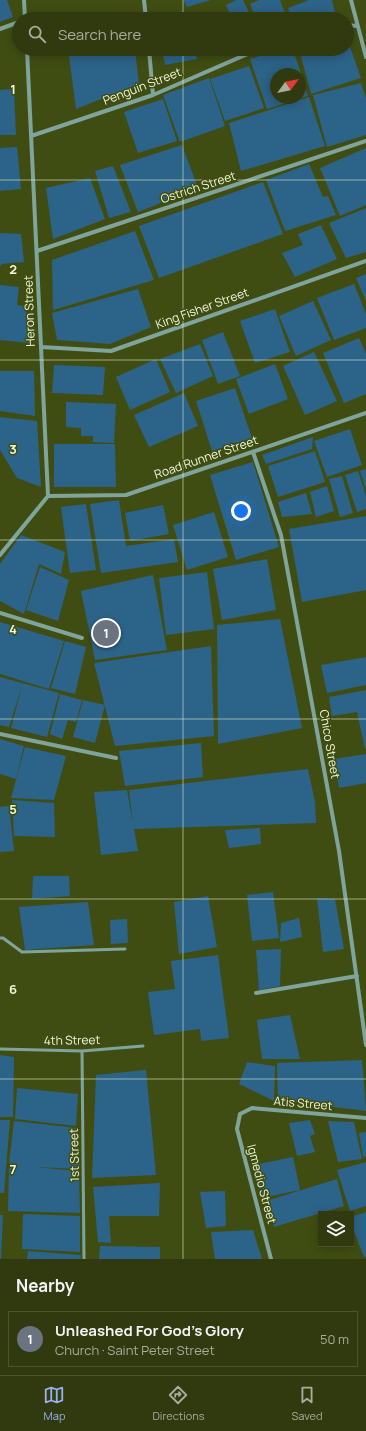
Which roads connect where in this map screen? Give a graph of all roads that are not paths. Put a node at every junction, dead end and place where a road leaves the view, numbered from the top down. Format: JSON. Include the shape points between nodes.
{"nodes":[{"id":1,"x":24,"y":0,"type":"edge"},
{"id":2,"x":144,"y":0,"type":"edge"},
{"id":3,"x":351,"y":0,"type":"edge"},
{"id":4,"x":25,"y":12,"type":"edge"},
{"id":5,"x":145,"y":12,"type":"edge"},
{"id":6,"x":354,"y":12,"type":"edge"},
{"id":7,"x":354,"y":13,"type":"edge"},
{"id":8,"x":12,"y":25,"type":"edge"},
{"id":9,"x":354,"y":26,"type":"edge"},
{"id":10,"x":357,"y":26,"type":"junction"},
{"id":11,"x":0,"y":29,"type":"edge"},
{"id":12,"x":27,"y":56,"type":"edge"},
{"id":13,"x":150,"y":56,"type":"edge"},
{"id":14,"x":242,"y":56,"type":"edge"},
{"id":15,"x":366,"y":57,"type":"edge"},
{"id":16,"x":153,"y":95,"type":"junction"},
{"id":17,"x":31,"y":136,"type":"junction"},
{"id":18,"x":366,"y":141,"type":"edge"},
{"id":19,"x":37,"y":251,"type":"junction"},
{"id":20,"x":366,"y":261,"type":"edge"},
{"id":21,"x":40,"y":347,"type":"junction"},
{"id":22,"x":366,"y":413,"type":"edge"},
{"id":23,"x":253,"y":452,"type":"junction"},
{"id":24,"x":48,"y":496,"type":"junction"},
{"id":25,"x":0,"y":554,"type":"edge"},
{"id":26,"x":0,"y":613,"type":"edge"},
{"id":27,"x":82,"y":638,"type":"dead end"},
{"id":28,"x":0,"y":734,"type":"edge"},
{"id":29,"x":116,"y":758,"type":"dead end"},
{"id":30,"x":0,"y":938,"type":"edge"},
{"id":31,"x":125,"y":949,"type":"dead end"},
{"id":32,"x":357,"y":976,"type":"junction"},
{"id":33,"x":256,"y":993,"type":"dead end"},
{"id":34,"x":366,"y":1044,"type":"edge"},
{"id":35,"x":143,"y":1046,"type":"dead end"},
{"id":36,"x":0,"y":1049,"type":"edge"},
{"id":37,"x":82,"y":1051,"type":"junction"},
{"id":38,"x":240,"y":1114,"type":"joint"},
{"id":39,"x":366,"y":1118,"type":"edge"},
{"id":40,"x":84,"y":1259,"type":"edge"},
{"id":41,"x":271,"y":1259,"type":"edge"}],
"edges":[{"from":1,"to":4,"type":"street"},
{"from":2,"to":5,"type":"street"},
{"from":3,"to":6,"type":"street"},
{"from":7,"to":10,"type":"street"},
{"from":8,"to":11,"type":"street"},
{"from":9,"to":10,"type":"street"},
{"from":10,"to":15,"type":"street"},
{"from":12,"to":17,"type":"street","name":"Heron Street"},
{"from":13,"to":16,"type":"street"},
{"from":14,"to":16,"type":"street","name":"Penguin Street"},
{"from":16,"to":17,"type":"street","name":"Penguin Street"},
{"from":17,"to":19,"type":"street","name":"Heron Street"},
{"from":18,"to":19,"type":"street","name":"Ostrich Street"},
{"from":19,"to":21,"type":"street","name":"Heron Street"},
{"from":20,"to":21,"type":"street","name":"King Fisher Street","via":[[111,351]]},
{"from":21,"to":24,"type":"street","name":"Heron Street"},
{"from":22,"to":23,"type":"street","name":"Road Runner Street"},
{"from":23,"to":24,"type":"street","name":"Road Runner Street","via":[[126,495]]},
{"from":23,"to":32,"type":"street","name":"Chico Street","via":[[281,535],[339,851]]},
{"from":24,"to":25,"type":"street"},
{"from":26,"to":27,"type":"street"},
{"from":28,"to":29,"type":"street"},
{"from":30,"to":31,"type":"lane","via":[[22,952]]},
{"from":32,"to":33,"type":"street"},
{"from":32,"to":34,"type":"street","name":"Chico Street"},
{"from":35,"to":37,"type":"lane","name":"4th Street"},
{"from":36,"to":37,"type":"lane","name":"4th Street"},
{"from":37,"to":40,"type":"lane","name":"1st Street"},
{"from":38,"to":39,"type":"street","name":"Atis Street","via":[[252,1108]]},
{"from":38,"to":41,"type":"street","name":"Igmedio Street","via":[[237,1129]]}]}
